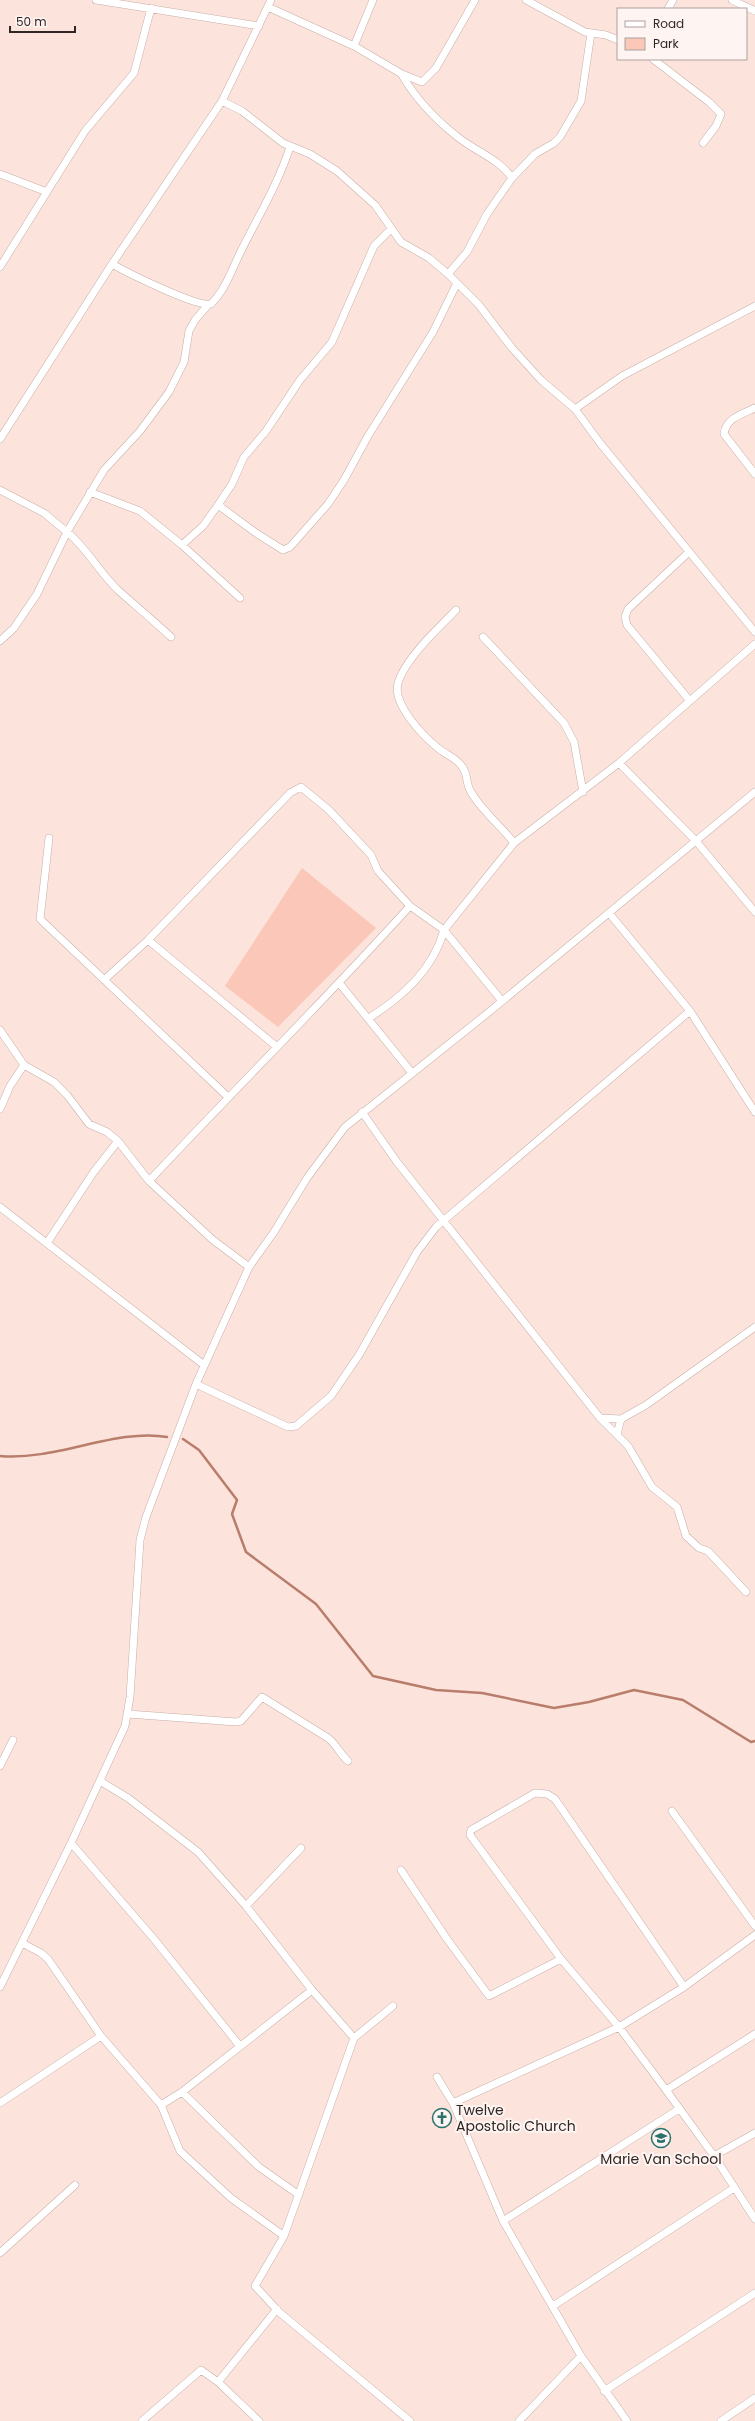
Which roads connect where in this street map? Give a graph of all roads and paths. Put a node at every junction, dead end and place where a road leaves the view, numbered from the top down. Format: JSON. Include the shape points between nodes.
{"nodes":[{"id":1,"x":96,"y":0,"type":"edge"},
{"id":2,"x":373,"y":0,"type":"edge"},
{"id":3,"x":475,"y":0,"type":"edge"},
{"id":4,"x":526,"y":0,"type":"edge"},
{"id":5,"x":732,"y":0,"type":"edge"},
{"id":6,"x":269,"y":4,"type":"edge"},
{"id":7,"x":151,"y":8,"type":"junction"},
{"id":8,"x":755,"y":11,"type":"edge"},
{"id":9,"x":259,"y":26,"type":"junction"},
{"id":10,"x":591,"y":33,"type":"junction"},
{"id":11,"x":617,"y":40,"type":"edge"},
{"id":12,"x":354,"y":46,"type":"junction"},
{"id":13,"x":654,"y":60,"type":"edge"},
{"id":14,"x":402,"y":74,"type":"junction"},
{"id":15,"x":222,"y":101,"type":"junction"},
{"id":16,"x":703,"y":143,"type":"dead end"},
{"id":17,"x":290,"y":147,"type":"junction"},
{"id":18,"x":0,"y":174,"type":"edge"},
{"id":19,"x":512,"y":178,"type":"junction"},
{"id":20,"x":47,"y":192,"type":"junction"},
{"id":21,"x":391,"y":229,"type":"junction"},
{"id":22,"x":112,"y":264,"type":"junction"},
{"id":23,"x":0,"y":267,"type":"edge"},
{"id":24,"x":448,"y":274,"type":"junction"},
{"id":25,"x":456,"y":283,"type":"junction"},
{"id":26,"x":208,"y":305,"type":"junction"},
{"id":27,"x":755,"y":306,"type":"edge"},
{"id":28,"x":755,"y":408,"type":"edge"},
{"id":29,"x":575,"y":409,"type":"junction"},
{"id":30,"x":0,"y":438,"type":"edge"},
{"id":31,"x":755,"y":474,"type":"edge"},
{"id":32,"x":0,"y":490,"type":"edge"},
{"id":33,"x":90,"y":492,"type":"junction"},
{"id":34,"x":218,"y":505,"type":"junction"},
{"id":35,"x":67,"y":532,"type":"junction"},
{"id":36,"x":182,"y":545,"type":"junction"},
{"id":37,"x":689,"y":552,"type":"junction"},
{"id":38,"x":240,"y":598,"type":"dead end"},
{"id":39,"x":456,"y":610,"type":"dead end"},
{"id":40,"x":755,"y":632,"type":"edge"},
{"id":41,"x":484,"y":637,"type":"dead end"},
{"id":42,"x":171,"y":638,"type":"dead end"},
{"id":43,"x":0,"y":641,"type":"edge"},
{"id":44,"x":755,"y":644,"type":"edge"},
{"id":45,"x":690,"y":701,"type":"junction"},
{"id":46,"x":619,"y":763,"type":"junction"},
{"id":47,"x":583,"y":792,"type":"junction"},
{"id":48,"x":755,"y":792,"type":"edge"},
{"id":49,"x":49,"y":838,"type":"dead end"},
{"id":50,"x":696,"y":841,"type":"junction"},
{"id":51,"x":514,"y":843,"type":"junction"},
{"id":52,"x":410,"y":906,"type":"junction"},
{"id":53,"x":755,"y":912,"type":"edge"},
{"id":54,"x":608,"y":913,"type":"junction"},
{"id":55,"x":444,"y":930,"type":"junction"},
{"id":56,"x":148,"y":940,"type":"junction"},
{"id":57,"x":104,"y":980,"type":"junction"},
{"id":58,"x":340,"y":984,"type":"junction"},
{"id":59,"x":502,"y":1001,"type":"junction"},
{"id":60,"x":690,"y":1011,"type":"junction"},
{"id":61,"x":368,"y":1018,"type":"junction"},
{"id":62,"x":0,"y":1030,"type":"edge"},
{"id":63,"x":277,"y":1047,"type":"junction"},
{"id":64,"x":24,"y":1065,"type":"junction"},
{"id":65,"x":412,"y":1073,"type":"junction"},
{"id":66,"x":228,"y":1097,"type":"junction"},
{"id":67,"x":0,"y":1110,"type":"edge"},
{"id":68,"x":362,"y":1112,"type":"junction"},
{"id":69,"x":755,"y":1112,"type":"edge"},
{"id":70,"x":118,"y":1141,"type":"junction"},
{"id":71,"x":150,"y":1181,"type":"junction"},
{"id":72,"x":0,"y":1207,"type":"edge"},
{"id":73,"x":444,"y":1221,"type":"junction"},
{"id":74,"x":47,"y":1243,"type":"junction"},
{"id":75,"x":249,"y":1267,"type":"junction"},
{"id":76,"x":755,"y":1327,"type":"edge"},
{"id":77,"x":204,"y":1365,"type":"junction"},
{"id":78,"x":196,"y":1384,"type":"junction"},
{"id":79,"x":600,"y":1418,"type":"junction"},
{"id":80,"x":621,"y":1419,"type":"junction"},
{"id":81,"x":617,"y":1434,"type":"junction"},
{"id":82,"x":746,"y":1592,"type":"dead end"},
{"id":83,"x":128,"y":1714,"type":"junction"},
{"id":84,"x":13,"y":1740,"type":"dead end"},
{"id":85,"x":348,"y":1761,"type":"dead end"},
{"id":86,"x":0,"y":1766,"type":"edge"},
{"id":87,"x":100,"y":1781,"type":"junction"},
{"id":88,"x":672,"y":1811,"type":"dead end"},
{"id":89,"x":71,"y":1843,"type":"junction"},
{"id":90,"x":300,"y":1848,"type":"dead end"},
{"id":91,"x":401,"y":1870,"type":"dead end"},
{"id":92,"x":246,"y":1906,"type":"junction"},
{"id":93,"x":755,"y":1926,"type":"edge"},
{"id":94,"x":755,"y":1935,"type":"edge"},
{"id":95,"x":22,"y":1943,"type":"junction"},
{"id":96,"x":562,"y":1959,"type":"junction"},
{"id":97,"x":0,"y":1987,"type":"edge"},
{"id":98,"x":684,"y":1987,"type":"junction"},
{"id":99,"x":312,"y":1990,"type":"junction"},
{"id":100,"x":393,"y":2006,"type":"dead end"},
{"id":101,"x":619,"y":2027,"type":"junction"},
{"id":102,"x":755,"y":2034,"type":"edge"},
{"id":103,"x":100,"y":2036,"type":"junction"},
{"id":104,"x":354,"y":2038,"type":"junction"},
{"id":105,"x":239,"y":2045,"type":"junction"},
{"id":106,"x":437,"y":2077,"type":"dead end"},
{"id":107,"x":666,"y":2090,"type":"junction"},
{"id":108,"x":182,"y":2092,"type":"junction"},
{"id":109,"x":0,"y":2103,"type":"edge"},
{"id":110,"x":453,"y":2103,"type":"junction"},
{"id":111,"x":161,"y":2105,"type":"junction"},
{"id":112,"x":679,"y":2110,"type":"junction"},
{"id":113,"x":755,"y":2133,"type":"edge"},
{"id":114,"x":714,"y":2156,"type":"junction"},
{"id":115,"x":75,"y":2185,"type":"dead end"},
{"id":116,"x":734,"y":2188,"type":"junction"},
{"id":117,"x":299,"y":2195,"type":"junction"},
{"id":118,"x":755,"y":2219,"type":"edge"},
{"id":119,"x":504,"y":2221,"type":"junction"},
{"id":120,"x":284,"y":2236,"type":"junction"},
{"id":121,"x":0,"y":2253,"type":"edge"},
{"id":122,"x":755,"y":2293,"type":"edge"},
{"id":123,"x":553,"y":2306,"type":"junction"},
{"id":124,"x":277,"y":2309,"type":"junction"},
{"id":125,"x":581,"y":2356,"type":"junction"},
{"id":126,"x":218,"y":2382,"type":"junction"},
{"id":127,"x":604,"y":2391,"type":"junction"},
{"id":128,"x":755,"y":2398,"type":"edge"},
{"id":129,"x":142,"y":2421,"type":"edge"},
{"id":130,"x":259,"y":2421,"type":"edge"},
{"id":131,"x":410,"y":2421,"type":"edge"},
{"id":132,"x":519,"y":2421,"type":"edge"},
{"id":133,"x":627,"y":2421,"type":"edge"},
{"id":134,"x":721,"y":2421,"type":"edge"}],
"edges":[{"from":1,"to":7,"type":"street"},
{"from":2,"to":12,"type":"street"},
{"from":3,"to":14,"type":"street","via":[[436,68],[426,80],[418,81]]},
{"from":4,"to":10,"type":"street"},
{"from":5,"to":8,"type":"street"},
{"from":6,"to":9,"type":"street"},
{"from":6,"to":12,"type":"street"},
{"from":7,"to":9,"type":"street"},
{"from":7,"to":20,"type":"street","via":[[134,73],[85,131]]},
{"from":9,"to":15,"type":"street"},
{"from":10,"to":11,"type":"street"},
{"from":10,"to":19,"type":"street","via":[[581,101],[560,137],[535,154]]},
{"from":12,"to":14,"type":"street"},
{"from":13,"to":16,"type":"street","via":[[721,114],[716,126]]},
{"from":14,"to":19,"type":"street","via":[[410,89],[440,121],[460,139],[505,168]]},
{"from":15,"to":17,"type":"street","via":[[242,111]]},
{"from":15,"to":22,"type":"street"},
{"from":17,"to":21,"type":"street","via":[[321,160],[357,186],[385,216]]},
{"from":17,"to":26,"type":"street","via":[[280,176],[227,281]]},
{"from":18,"to":20,"type":"street"},
{"from":19,"to":24,"type":"street","via":[[487,214],[467,252]]},
{"from":20,"to":23,"type":"street"},
{"from":21,"to":24,"type":"street","via":[[401,242],[429,258]]},
{"from":21,"to":34,"type":"street","via":[[374,246],[332,342],[300,380],[266,432],[244,457],[232,484]]},
{"from":22,"to":26,"type":"street","via":[[146,281]]},
{"from":22,"to":30,"type":"street"},
{"from":24,"to":25,"type":"street"},
{"from":25,"to":29,"type":"street","via":[[480,305],[512,348],[541,380]]},
{"from":25,"to":34,"type":"street","via":[[433,332],[368,436],[344,480],[328,504],[290,547],[283,550]]},
{"from":26,"to":33,"type":"street","via":[[194,320],[189,331],[184,362],[168,392],[140,431],[104,470]]},
{"from":27,"to":29,"type":"street","via":[[622,376]]},
{"from":28,"to":31,"type":"street","via":[[730,420],[725,426],[724,434]]},
{"from":29,"to":37,"type":"street"},
{"from":32,"to":35,"type":"street","via":[[44,513]]},
{"from":33,"to":35,"type":"street"},
{"from":33,"to":36,"type":"street","via":[[140,512]]},
{"from":34,"to":36,"type":"street","via":[[202,526]]},
{"from":35,"to":42,"type":"street","via":[[79,542],[120,592],[132,600]]},
{"from":35,"to":43,"type":"street","via":[[37,594],[14,628]]},
{"from":36,"to":38,"type":"street"},
{"from":37,"to":40,"type":"street"},
{"from":37,"to":45,"type":"street","via":[[628,609],[624,617],[627,625]]},
{"from":39,"to":51,"type":"street","via":[[430,634],[408,666],[398,683],[399,700],[416,726],[438,748],[461,764],[471,792]]},
{"from":41,"to":47,"type":"street","via":[[564,723],[574,742]]},
{"from":44,"to":45,"type":"street"},
{"from":45,"to":46,"type":"street"},
{"from":46,"to":47,"type":"street"},
{"from":46,"to":50,"type":"street"},
{"from":47,"to":51,"type":"street"},
{"from":48,"to":50,"type":"street"},
{"from":49,"to":57,"type":"street","via":[[40,918]]},
{"from":50,"to":53,"type":"street"},
{"from":50,"to":54,"type":"street"},
{"from":51,"to":55,"type":"street"},
{"from":52,"to":55,"type":"street"},
{"from":52,"to":56,"type":"street","via":[[378,870],[371,855],[328,810],[301,787],[290,793]]},
{"from":52,"to":58,"type":"street"},
{"from":54,"to":59,"type":"street"},
{"from":54,"to":60,"type":"street"},
{"from":55,"to":59,"type":"street"},
{"from":55,"to":61,"type":"street","via":[[440,946],[422,973],[386,1007]]},
{"from":56,"to":57,"type":"street"},
{"from":56,"to":63,"type":"street"},
{"from":57,"to":66,"type":"street"},
{"from":58,"to":61,"type":"street"},
{"from":58,"to":63,"type":"street"},
{"from":59,"to":65,"type":"street"},
{"from":60,"to":69,"type":"street"},
{"from":60,"to":73,"type":"street"},
{"from":61,"to":65,"type":"street"},
{"from":62,"to":64,"type":"street"},
{"from":63,"to":66,"type":"street"},
{"from":64,"to":67,"type":"street","via":[[10,1086]]},
{"from":64,"to":70,"type":"street","via":[[54,1082],[89,1124],[108,1132]]},
{"from":65,"to":68,"type":"street"},
{"from":66,"to":71,"type":"street"},
{"from":68,"to":73,"type":"street","via":[[397,1162]]},
{"from":68,"to":75,"type":"street","via":[[345,1127],[326,1151]]},
{"from":70,"to":71,"type":"street"},
{"from":70,"to":74,"type":"street","via":[[93,1173]]},
{"from":71,"to":75,"type":"street","via":[[213,1240]]},
{"from":72,"to":74,"type":"street"},
{"from":73,"to":78,"type":"street","via":[[417,1252],[359,1355],[331,1396],[296,1426],[288,1427]]},
{"from":73,"to":79,"type":"street"},
{"from":74,"to":77,"type":"street"},
{"from":75,"to":77,"type":"street"},
{"from":76,"to":80,"type":"street","via":[[646,1405]]},
{"from":77,"to":78,"type":"street"},
{"from":78,"to":83,"type":"street","via":[[148,1511],[140,1540]]},
{"from":79,"to":80,"type":"street"},
{"from":79,"to":81,"type":"street"},
{"from":80,"to":81,"type":"street"},
{"from":81,"to":82,"type":"street","via":[[628,1446],[652,1487],[677,1507],[686,1536],[699,1548],[708,1551]]},
{"from":83,"to":85,"type":"street","via":[[236,1722],[242,1721],[262,1697],[287,1715],[311,1726],[328,1738],[337,1745],[342,1756]]},
{"from":83,"to":87,"type":"street"},
{"from":84,"to":86,"type":"street"},
{"from":87,"to":89,"type":"street"},
{"from":87,"to":92,"type":"street","via":[[128,1798],[198,1852]]},
{"from":88,"to":93,"type":"street"},
{"from":89,"to":95,"type":"street"},
{"from":89,"to":105,"type":"street","via":[[154,1939]]},
{"from":90,"to":92,"type":"street"},
{"from":91,"to":96,"type":"street","via":[[489,1996]]},
{"from":92,"to":99,"type":"street"},
{"from":94,"to":98,"type":"street"},
{"from":95,"to":97,"type":"street"},
{"from":95,"to":103,"type":"street","via":[[48,1959]]},
{"from":96,"to":98,"type":"street","via":[[470,1835],[471,1830],[535,1793],[547,1794],[555,1799]]},
{"from":96,"to":101,"type":"street"},
{"from":98,"to":101,"type":"street"},
{"from":99,"to":104,"type":"street"},
{"from":99,"to":105,"type":"street"},
{"from":100,"to":104,"type":"street"},
{"from":101,"to":107,"type":"street"},
{"from":101,"to":110,"type":"street"},
{"from":102,"to":107,"type":"street"},
{"from":103,"to":109,"type":"street"},
{"from":103,"to":111,"type":"street"},
{"from":104,"to":117,"type":"street"},
{"from":105,"to":108,"type":"street"},
{"from":106,"to":110,"type":"street"},
{"from":107,"to":112,"type":"street"},
{"from":108,"to":111,"type":"street"},
{"from":108,"to":117,"type":"street","via":[[259,2167]]},
{"from":110,"to":119,"type":"street"},
{"from":111,"to":120,"type":"street","via":[[180,2151],[231,2198]]},
{"from":112,"to":114,"type":"street"},
{"from":112,"to":119,"type":"street"},
{"from":113,"to":114,"type":"street"},
{"from":114,"to":116,"type":"street"},
{"from":115,"to":121,"type":"street"},
{"from":116,"to":118,"type":"street"},
{"from":116,"to":123,"type":"street"},
{"from":117,"to":120,"type":"street"},
{"from":119,"to":123,"type":"street"},
{"from":120,"to":124,"type":"street","via":[[255,2286]]},
{"from":122,"to":127,"type":"street"},
{"from":123,"to":125,"type":"street"},
{"from":124,"to":126,"type":"street"},
{"from":124,"to":131,"type":"street"},
{"from":125,"to":127,"type":"street"},
{"from":125,"to":132,"type":"street"},
{"from":126,"to":129,"type":"street","via":[[204,2370],[199,2370]]},
{"from":126,"to":130,"type":"street"},
{"from":127,"to":133,"type":"street"},
{"from":128,"to":134,"type":"street"}]}
